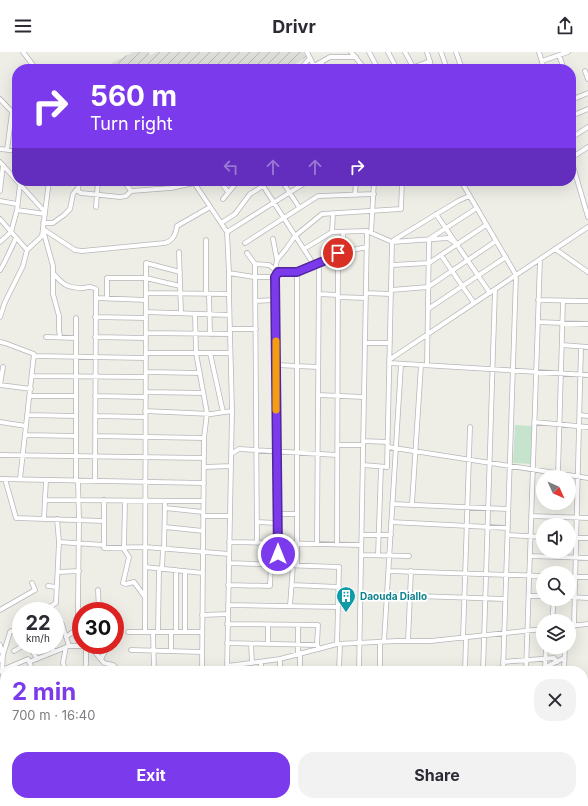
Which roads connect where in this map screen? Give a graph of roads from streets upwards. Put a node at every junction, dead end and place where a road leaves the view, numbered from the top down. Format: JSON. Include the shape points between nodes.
{"nodes":[{"id":1,"x":23,"y":52,"type":"edge"},
{"id":2,"x":307,"y":52,"type":"edge"},
{"id":3,"x":329,"y":52,"type":"edge"},
{"id":4,"x":351,"y":52,"type":"edge"},
{"id":5,"x":369,"y":52,"type":"edge"},
{"id":6,"x":388,"y":52,"type":"edge"},
{"id":7,"x":405,"y":52,"type":"edge"},
{"id":8,"x":427,"y":52,"type":"edge"},
{"id":9,"x":442,"y":52,"type":"edge"},
{"id":10,"x":456,"y":52,"type":"edge"},
{"id":11,"x":540,"y":52,"type":"edge"},
{"id":12,"x":568,"y":52,"type":"edge"},
{"id":13,"x":559,"y":55,"type":"junction"},
{"id":14,"x":332,"y":57,"type":"junction"},
{"id":15,"x":356,"y":57,"type":"junction"},
{"id":16,"x":310,"y":58,"type":"junction"},
{"id":17,"x":430,"y":61,"type":"junction"},
{"id":18,"x":542,"y":61,"type":"junction"},
{"id":19,"x":322,"y":62,"type":"joint"},
{"id":20,"x":32,"y":64,"type":"edge"},
{"id":21,"x":305,"y":64,"type":"edge"},
{"id":22,"x":313,"y":64,"type":"edge"},
{"id":23,"x":318,"y":64,"type":"edge"},
{"id":24,"x":361,"y":64,"type":"edge"},
{"id":25,"x":375,"y":64,"type":"edge"},
{"id":26,"x":394,"y":64,"type":"edge"},
{"id":27,"x":410,"y":64,"type":"edge"},
{"id":28,"x":422,"y":64,"type":"edge"},
{"id":29,"x":431,"y":64,"type":"edge"},
{"id":30,"x":446,"y":64,"type":"edge"},
{"id":31,"x":461,"y":64,"type":"edge"},
{"id":32,"x":543,"y":64,"type":"edge"},
{"id":33,"x":562,"y":64,"type":"edge"},
{"id":34,"x":585,"y":71,"type":"dead end"},
{"id":35,"x":588,"y":79,"type":"edge"},
{"id":36,"x":588,"y":94,"type":"edge"},
{"id":37,"x":576,"y":98,"type":"edge"},
{"id":38,"x":0,"y":99,"type":"edge"},
{"id":39,"x":588,"y":109,"type":"edge"},
{"id":40,"x":12,"y":112,"type":"joint"},
{"id":41,"x":576,"y":114,"type":"edge"},
{"id":42,"x":588,"y":127,"type":"edge"},
{"id":43,"x":576,"y":135,"type":"edge"},
{"id":44,"x":588,"y":146,"type":"edge"},
{"id":45,"x":0,"y":148,"type":"edge"},
{"id":46,"x":7,"y":150,"type":"junction"},
{"id":47,"x":12,"y":150,"type":"edge"},
{"id":48,"x":576,"y":155,"type":"edge"},
{"id":49,"x":1,"y":163,"type":"edge"},
{"id":50,"x":12,"y":174,"type":"edge"},
{"id":51,"x":576,"y":176,"type":"edge"},
{"id":52,"x":20,"y":186,"type":"edge"},
{"id":53,"x":23,"y":186,"type":"edge"},
{"id":54,"x":48,"y":186,"type":"edge"},
{"id":55,"x":98,"y":186,"type":"edge"},
{"id":56,"x":128,"y":186,"type":"edge"},
{"id":57,"x":180,"y":186,"type":"edge"},
{"id":58,"x":196,"y":186,"type":"edge"},
{"id":59,"x":224,"y":186,"type":"edge"},
{"id":60,"x":233,"y":186,"type":"edge"},
{"id":61,"x":263,"y":186,"type":"joint"},
{"id":62,"x":286,"y":186,"type":"edge"},
{"id":63,"x":300,"y":186,"type":"edge"},
{"id":64,"x":356,"y":186,"type":"edge"},
{"id":65,"x":374,"y":186,"type":"edge"},
{"id":66,"x":402,"y":186,"type":"edge"},
{"id":67,"x":464,"y":186,"type":"edge"},
{"id":68,"x":78,"y":188,"type":"joint"},
{"id":69,"x":0,"y":191,"type":"edge"},
{"id":70,"x":131,"y":191,"type":"junction"},
{"id":71,"x":228,"y":192,"type":"junction"},
{"id":72,"x":290,"y":192,"type":"junction"},
{"id":73,"x":355,"y":194,"type":"junction"},
{"id":74,"x":374,"y":194,"type":"junction"},
{"id":75,"x":97,"y":195,"type":"junction"},
{"id":76,"x":469,"y":196,"type":"junction"},
{"id":77,"x":223,"y":199,"type":"dead end"},
{"id":78,"x":0,"y":201,"type":"edge"},
{"id":79,"x":274,"y":202,"type":"junction"},
{"id":80,"x":17,"y":204,"type":"junction"},
{"id":81,"x":96,"y":207,"type":"dead end"},
{"id":82,"x":210,"y":207,"type":"junction"},
{"id":83,"x":299,"y":207,"type":"junction"},
{"id":84,"x":477,"y":208,"type":"junction"},
{"id":85,"x":17,"y":210,"type":"junction"},
{"id":86,"x":373,"y":211,"type":"junction"},
{"id":87,"x":45,"y":213,"type":"junction"},
{"id":88,"x":333,"y":214,"type":"junction"},
{"id":89,"x":436,"y":214,"type":"junction"},
{"id":90,"x":588,"y":217,"type":"edge"},
{"id":91,"x":283,"y":218,"type":"junction"},
{"id":92,"x":0,"y":219,"type":"edge"},
{"id":93,"x":43,"y":223,"type":"junction"},
{"id":94,"x":220,"y":223,"type":"junction"},
{"id":95,"x":486,"y":225,"type":"junction"},
{"id":96,"x":588,"y":227,"type":"edge"},
{"id":97,"x":446,"y":228,"type":"junction"},
{"id":98,"x":43,"y":229,"type":"junction"},
{"id":99,"x":11,"y":232,"type":"junction"},
{"id":100,"x":227,"y":232,"type":"junction"},
{"id":101,"x":332,"y":232,"type":"junction"},
{"id":102,"x":369,"y":232,"type":"junction"},
{"id":103,"x":343,"y":233,"type":"junction"},
{"id":104,"x":295,"y":236,"type":"junction"},
{"id":105,"x":16,"y":238,"type":"junction"},
{"id":106,"x":273,"y":239,"type":"dead end"},
{"id":107,"x":429,"y":239,"type":"junction"},
{"id":108,"x":206,"y":240,"type":"dead end"},
{"id":109,"x":496,"y":241,"type":"junction"},
{"id":110,"x":0,"y":242,"type":"edge"},
{"id":111,"x":392,"y":242,"type":"junction"},
{"id":112,"x":245,"y":243,"type":"dead end"},
{"id":113,"x":457,"y":244,"type":"junction"},
{"id":114,"x":367,"y":247,"type":"junction"},
{"id":115,"x":555,"y":249,"type":"junction"},
{"id":116,"x":27,"y":250,"type":"junction"},
{"id":117,"x":304,"y":250,"type":"junction"},
{"id":118,"x":179,"y":252,"type":"dead end"},
{"id":119,"x":345,"y":252,"type":"junction"},
{"id":120,"x":247,"y":253,"type":"dead end"},
{"id":121,"x":338,"y":253,"type":"junction"},
{"id":122,"x":441,"y":255,"type":"junction"},
{"id":123,"x":506,"y":257,"type":"junction"},
{"id":124,"x":540,"y":259,"type":"junction"},
{"id":125,"x":468,"y":260,"type":"junction"},
{"id":126,"x":276,"y":262,"type":"junction"},
{"id":127,"x":319,"y":263,"type":"junction"},
{"id":128,"x":429,"y":263,"type":"junction"},
{"id":129,"x":255,"y":264,"type":"junction"},
{"id":130,"x":269,"y":265,"type":"junction"},
{"id":131,"x":314,"y":265,"type":"junction"},
{"id":132,"x":392,"y":265,"type":"junction"},
{"id":133,"x":0,"y":270,"type":"edge"},
{"id":134,"x":276,"y":271,"type":"junction"},
{"id":135,"x":452,"y":271,"type":"junction"},
{"id":136,"x":180,"y":272,"type":"junction"},
{"id":137,"x":297,"y":272,"type":"junction"},
{"id":138,"x":588,"y":272,"type":"edge"},
{"id":139,"x":229,"y":273,"type":"junction"},
{"id":140,"x":54,"y":274,"type":"junction"},
{"id":141,"x":516,"y":275,"type":"junction"},
{"id":142,"x":478,"y":276,"type":"junction"},
{"id":143,"x":254,"y":277,"type":"junction"},
{"id":144,"x":275,"y":277,"type":"junction"},
{"id":145,"x":146,"y":278,"type":"junction"},
{"id":146,"x":180,"y":286,"type":"junction"},
{"id":147,"x":462,"y":286,"type":"junction"},
{"id":148,"x":428,"y":287,"type":"junction"},
{"id":149,"x":495,"y":289,"type":"junction"},
{"id":150,"x":391,"y":292,"type":"junction"},
{"id":151,"x":146,"y":293,"type":"junction"},
{"id":152,"x":180,"y":293,"type":"junction"},
{"id":153,"x":366,"y":293,"type":"junction"},
{"id":154,"x":490,"y":293,"type":"junction"},
{"id":155,"x":208,"y":294,"type":"junction"},
{"id":156,"x":229,"y":294,"type":"junction"},
{"id":157,"x":318,"y":294,"type":"junction"},
{"id":158,"x":338,"y":296,"type":"junction"},
{"id":159,"x":96,"y":298,"type":"junction"},
{"id":160,"x":108,"y":298,"type":"junction"},
{"id":161,"x":366,"y":298,"type":"junction"},
{"id":162,"x":146,"y":300,"type":"junction"},
{"id":163,"x":275,"y":300,"type":"junction"},
{"id":164,"x":538,"y":300,"type":"junction"},
{"id":165,"x":563,"y":300,"type":"junction"},
{"id":166,"x":255,"y":301,"type":"junction"},
{"id":167,"x":588,"y":301,"type":"edge"},
{"id":168,"x":474,"y":303,"type":"junction"},
{"id":169,"x":428,"y":309,"type":"junction"},
{"id":170,"x":146,"y":312,"type":"junction"},
{"id":171,"x":181,"y":313,"type":"junction"},
{"id":172,"x":195,"y":314,"type":"junction"},
{"id":173,"x":210,"y":314,"type":"junction"},
{"id":174,"x":229,"y":315,"type":"junction"},
{"id":175,"x":0,"y":317,"type":"edge"},
{"id":176,"x":96,"y":317,"type":"junction"},
{"id":177,"x":76,"y":318,"type":"dead end"},
{"id":178,"x":146,"y":318,"type":"junction"},
{"id":179,"x":538,"y":322,"type":"junction"},
{"id":180,"x":563,"y":323,"type":"junction"},
{"id":181,"x":588,"y":324,"type":"edge"},
{"id":182,"x":230,"y":329,"type":"junction"},
{"id":183,"x":256,"y":329,"type":"junction"},
{"id":184,"x":146,"y":333,"type":"junction"},
{"id":185,"x":196,"y":334,"type":"junction"},
{"id":186,"x":210,"y":334,"type":"junction"},
{"id":187,"x":230,"y":334,"type":"junction"},
{"id":188,"x":428,"y":334,"type":"junction"},
{"id":189,"x":46,"y":337,"type":"dead end"},
{"id":190,"x":60,"y":337,"type":"junction"},
{"id":191,"x":95,"y":337,"type":"junction"},
{"id":192,"x":76,"y":338,"type":"junction"},
{"id":193,"x":146,"y":338,"type":"junction"},
{"id":194,"x":0,"y":342,"type":"edge"},
{"id":195,"x":365,"y":343,"type":"junction"},
{"id":196,"x":390,"y":343,"type":"junction"},
{"id":197,"x":562,"y":345,"type":"junction"},
{"id":198,"x":581,"y":347,"type":"junction"},
{"id":199,"x":588,"y":347,"type":"edge"},
{"id":200,"x":196,"y":353,"type":"junction"},
{"id":201,"x":210,"y":353,"type":"junction"},
{"id":202,"x":230,"y":353,"type":"junction"},
{"id":203,"x":146,"y":355,"type":"junction"},
{"id":204,"x":34,"y":356,"type":"junction"},
{"id":205,"x":76,"y":356,"type":"junction"},
{"id":206,"x":95,"y":357,"type":"junction"},
{"id":207,"x":389,"y":362,"type":"junction"},
{"id":208,"x":401,"y":364,"type":"junction"},
{"id":209,"x":276,"y":365,"type":"junction"},
{"id":210,"x":421,"y":365,"type":"junction"},
{"id":211,"x":427,"y":365,"type":"junction"},
{"id":212,"x":297,"y":366,"type":"junction"},
{"id":213,"x":3,"y":367,"type":"dead end"},
{"id":214,"x":318,"y":367,"type":"junction"},
{"id":215,"x":492,"y":369,"type":"junction"},
{"id":216,"x":513,"y":371,"type":"junction"},
{"id":217,"x":146,"y":372,"type":"junction"},
{"id":218,"x":536,"y":372,"type":"junction"},
{"id":219,"x":200,"y":373,"type":"junction"},
{"id":220,"x":561,"y":374,"type":"junction"},
{"id":221,"x":580,"y":375,"type":"junction"},
{"id":222,"x":588,"y":375,"type":"edge"},
{"id":223,"x":32,"y":376,"type":"junction"},
{"id":224,"x":76,"y":376,"type":"junction"},
{"id":225,"x":95,"y":377,"type":"junction"},
{"id":226,"x":146,"y":377,"type":"junction"},
{"id":227,"x":0,"y":385,"type":"edge"},
{"id":228,"x":31,"y":389,"type":"junction"},
{"id":229,"x":146,"y":392,"type":"junction"},
{"id":230,"x":203,"y":393,"type":"junction"},
{"id":231,"x":318,"y":395,"type":"junction"},
{"id":232,"x":30,"y":396,"type":"junction"},
{"id":233,"x":76,"y":396,"type":"junction"},
{"id":234,"x":95,"y":396,"type":"junction"},
{"id":235,"x":338,"y":396,"type":"junction"},
{"id":236,"x":146,"y":397,"type":"junction"},
{"id":237,"x":364,"y":397,"type":"junction"},
{"id":238,"x":146,"y":411,"type":"junction"},
{"id":239,"x":232,"y":411,"type":"junction"},
{"id":240,"x":223,"y":412,"type":"junction"},
{"id":241,"x":207,"y":414,"type":"junction"},
{"id":242,"x":27,"y":415,"type":"junction"},
{"id":243,"x":580,"y":415,"type":"junction"},
{"id":244,"x":76,"y":416,"type":"junction"},
{"id":245,"x":95,"y":416,"type":"junction"},
{"id":246,"x":588,"y":416,"type":"edge"},
{"id":247,"x":146,"y":417,"type":"junction"},
{"id":248,"x":0,"y":422,"type":"edge"},
{"id":249,"x":534,"y":422,"type":"junction"},
{"id":250,"x":559,"y":424,"type":"junction"},
{"id":251,"x":26,"y":426,"type":"junction"},
{"id":252,"x":579,"y":426,"type":"junction"},
{"id":253,"x":470,"y":427,"type":"dead end"},
{"id":254,"x":588,"y":427,"type":"edge"},
{"id":255,"x":25,"y":436,"type":"junction"},
{"id":256,"x":76,"y":436,"type":"junction"},
{"id":257,"x":95,"y":436,"type":"junction"},
{"id":258,"x":145,"y":437,"type":"junction"},
{"id":259,"x":204,"y":438,"type":"junction"},
{"id":260,"x":388,"y":442,"type":"junction"},
{"id":261,"x":363,"y":443,"type":"junction"},
{"id":262,"x":338,"y":445,"type":"junction"},
{"id":263,"x":388,"y":447,"type":"junction"},
{"id":264,"x":396,"y":448,"type":"junction"},
{"id":265,"x":257,"y":449,"type":"junction"},
{"id":266,"x":277,"y":450,"type":"junction"},
{"id":267,"x":415,"y":451,"type":"junction"},
{"id":268,"x":297,"y":452,"type":"junction"},
{"id":269,"x":231,"y":454,"type":"junction"},
{"id":270,"x":318,"y":454,"type":"junction"},
{"id":271,"x":0,"y":455,"type":"edge"},
{"id":272,"x":23,"y":455,"type":"junction"},
{"id":273,"x":337,"y":455,"type":"junction"},
{"id":274,"x":76,"y":456,"type":"junction"},
{"id":275,"x":95,"y":456,"type":"junction"},
{"id":276,"x":145,"y":457,"type":"junction"},
{"id":277,"x":204,"y":458,"type":"junction"},
{"id":278,"x":469,"y":460,"type":"junction"},
{"id":279,"x":490,"y":462,"type":"junction"},
{"id":280,"x":363,"y":465,"type":"junction"},
{"id":281,"x":230,"y":466,"type":"junction"},
{"id":282,"x":510,"y":466,"type":"junction"},
{"id":283,"x":204,"y":467,"type":"junction"},
{"id":284,"x":382,"y":467,"type":"junction"},
{"id":285,"x":533,"y":469,"type":"junction"},
{"id":286,"x":539,"y":470,"type":"edge"},
{"id":287,"x":558,"y":470,"type":"edge"},
{"id":288,"x":578,"y":476,"type":"junction"},
{"id":289,"x":588,"y":478,"type":"edge"},
{"id":290,"x":0,"y":479,"type":"edge"},
{"id":291,"x":5,"y":479,"type":"junction"},
{"id":292,"x":20,"y":479,"type":"junction"},
{"id":293,"x":46,"y":480,"type":"junction"},
{"id":294,"x":77,"y":480,"type":"junction"},
{"id":295,"x":95,"y":481,"type":"junction"},
{"id":296,"x":145,"y":482,"type":"junction"},
{"id":297,"x":204,"y":483,"type":"junction"},
{"id":298,"x":45,"y":500,"type":"junction"},
{"id":299,"x":79,"y":500,"type":"junction"},
{"id":300,"x":104,"y":500,"type":"junction"},
{"id":301,"x":125,"y":500,"type":"junction"},
{"id":302,"x":145,"y":501,"type":"junction"},
{"id":303,"x":165,"y":501,"type":"junction"},
{"id":304,"x":204,"y":501,"type":"junction"},
{"id":305,"x":392,"y":504,"type":"junction"},
{"id":306,"x":412,"y":504,"type":"junction"},
{"id":307,"x":468,"y":507,"type":"junction"},
{"id":308,"x":165,"y":508,"type":"junction"},
{"id":309,"x":488,"y":508,"type":"junction"},
{"id":310,"x":508,"y":509,"type":"junction"},
{"id":311,"x":203,"y":514,"type":"junction"},
{"id":312,"x":277,"y":514,"type":"junction"},
{"id":313,"x":297,"y":514,"type":"junction"},
{"id":314,"x":230,"y":516,"type":"junction"},
{"id":315,"x":531,"y":516,"type":"junction"},
{"id":316,"x":577,"y":517,"type":"junction"},
{"id":317,"x":588,"y":518,"type":"edge"},
{"id":318,"x":44,"y":519,"type":"junction"},
{"id":319,"x":57,"y":519,"type":"junction"},
{"id":320,"x":79,"y":520,"type":"junction"},
{"id":321,"x":104,"y":521,"type":"junction"},
{"id":322,"x":257,"y":522,"type":"junction"},
{"id":323,"x":391,"y":522,"type":"junction"},
{"id":324,"x":277,"y":523,"type":"junction"},
{"id":325,"x":467,"y":526,"type":"junction"},
{"id":326,"x":165,"y":527,"type":"junction"},
{"id":327,"x":488,"y":527,"type":"junction"},
{"id":328,"x":508,"y":528,"type":"junction"},
{"id":329,"x":203,"y":531,"type":"junction"},
{"id":330,"x":362,"y":535,"type":"junction"},
{"id":331,"x":378,"y":535,"type":"junction"},
{"id":332,"x":391,"y":535,"type":"junction"},
{"id":333,"x":508,"y":535,"type":"junction"},
{"id":334,"x":531,"y":536,"type":"junction"},
{"id":335,"x":536,"y":536,"type":"edge"},
{"id":336,"x":577,"y":538,"type":"junction"},
{"id":337,"x":588,"y":538,"type":"edge"},
{"id":338,"x":59,"y":542,"type":"junction"},
{"id":339,"x":229,"y":542,"type":"junction"},
{"id":340,"x":79,"y":543,"type":"junction"},
{"id":341,"x":257,"y":543,"type":"junction"},
{"id":342,"x":278,"y":543,"type":"junction"},
{"id":343,"x":297,"y":544,"type":"junction"},
{"id":344,"x":317,"y":544,"type":"junction"},
{"id":345,"x":337,"y":544,"type":"junction"},
{"id":346,"x":104,"y":545,"type":"junction"},
{"id":347,"x":362,"y":545,"type":"junction"},
{"id":348,"x":124,"y":548,"type":"junction"},
{"id":349,"x":145,"y":548,"type":"junction"},
{"id":350,"x":163,"y":549,"type":"junction"},
{"id":351,"x":203,"y":552,"type":"junction"},
{"id":352,"x":229,"y":554,"type":"junction"},
{"id":353,"x":361,"y":555,"type":"junction"},
{"id":354,"x":378,"y":555,"type":"junction"},
{"id":355,"x":389,"y":556,"type":"junction"},
{"id":356,"x":409,"y":556,"type":"dead end"},
{"id":357,"x":530,"y":556,"type":"junction"},
{"id":358,"x":536,"y":556,"type":"edge"},
{"id":359,"x":576,"y":558,"type":"junction"},
{"id":360,"x":588,"y":558,"type":"edge"},
{"id":361,"x":229,"y":563,"type":"junction"},
{"id":362,"x":271,"y":564,"type":"junction"},
{"id":363,"x":278,"y":565,"type":"junction"},
{"id":364,"x":295,"y":565,"type":"junction"},
{"id":365,"x":576,"y":566,"type":"edge"},
{"id":366,"x":145,"y":567,"type":"junction"},
{"id":367,"x":160,"y":569,"type":"junction"},
{"id":368,"x":176,"y":570,"type":"junction"},
{"id":369,"x":79,"y":571,"type":"junction"},
{"id":370,"x":186,"y":571,"type":"junction"},
{"id":371,"x":389,"y":571,"type":"junction"},
{"id":372,"x":411,"y":571,"type":"junction"},
{"id":373,"x":58,"y":572,"type":"junction"},
{"id":374,"x":203,"y":573,"type":"junction"},
{"id":375,"x":465,"y":573,"type":"junction"},
{"id":376,"x":486,"y":574,"type":"junction"},
{"id":377,"x":506,"y":575,"type":"junction"},
{"id":378,"x":529,"y":575,"type":"junction"},
{"id":379,"x":536,"y":576,"type":"edge"},
{"id":380,"x":576,"y":577,"type":"edge"},
{"id":381,"x":588,"y":577,"type":"edge"},
{"id":382,"x":32,"y":584,"type":"dead end"},
{"id":383,"x":228,"y":585,"type":"junction"},
{"id":384,"x":292,"y":585,"type":"junction"},
{"id":385,"x":48,"y":586,"type":"dead end"},
{"id":386,"x":57,"y":587,"type":"junction"},
{"id":387,"x":338,"y":587,"type":"junction"},
{"id":388,"x":98,"y":590,"type":"dead end"},
{"id":389,"x":387,"y":595,"type":"junction"},
{"id":390,"x":410,"y":596,"type":"junction"},
{"id":391,"x":529,"y":596,"type":"junction"},
{"id":392,"x":536,"y":596,"type":"edge"},
{"id":393,"x":145,"y":597,"type":"junction"},
{"id":394,"x":576,"y":597,"type":"edge"},
{"id":395,"x":465,"y":598,"type":"junction"},
{"id":396,"x":588,"y":598,"type":"edge"},
{"id":397,"x":485,"y":599,"type":"junction"},
{"id":398,"x":505,"y":599,"type":"junction"},
{"id":399,"x":56,"y":602,"type":"edge"},
{"id":400,"x":78,"y":602,"type":"edge"},
{"id":401,"x":99,"y":602,"type":"edge"},
{"id":402,"x":228,"y":605,"type":"junction"},
{"id":403,"x":290,"y":606,"type":"junction"},
{"id":404,"x":338,"y":606,"type":"junction"},
{"id":405,"x":0,"y":610,"type":"edge"},
{"id":406,"x":228,"y":614,"type":"junction"},
{"id":407,"x":202,"y":615,"type":"junction"},
{"id":408,"x":227,"y":624,"type":"junction"},
{"id":409,"x":588,"y":624,"type":"edge"},
{"id":410,"x":268,"y":625,"type":"junction"},
{"id":411,"x":298,"y":625,"type":"junction"},
{"id":412,"x":576,"y":625,"type":"edge"},
{"id":413,"x":536,"y":629,"type":"edge"},
{"id":414,"x":64,"y":630,"type":"edge"},
{"id":415,"x":528,"y":630,"type":"junction"},
{"id":416,"x":12,"y":631,"type":"edge"},
{"id":417,"x":128,"y":632,"type":"dead end"},
{"id":418,"x":144,"y":632,"type":"junction"},
{"id":419,"x":152,"y":632,"type":"junction"},
{"id":420,"x":158,"y":632,"type":"junction"},
{"id":421,"x":174,"y":632,"type":"junction"},
{"id":422,"x":185,"y":632,"type":"junction"},
{"id":423,"x":202,"y":632,"type":"junction"},
{"id":424,"x":72,"y":633,"type":"edge"},
{"id":425,"x":504,"y":633,"type":"junction"},
{"id":426,"x":484,"y":635,"type":"junction"},
{"id":427,"x":66,"y":637,"type":"junction"},
{"id":428,"x":464,"y":637,"type":"junction"},
{"id":429,"x":408,"y":641,"type":"junction"},
{"id":430,"x":382,"y":642,"type":"junction"},
{"id":431,"x":360,"y":643,"type":"junction"},
{"id":432,"x":227,"y":644,"type":"junction"},
{"id":433,"x":251,"y":644,"type":"junction"},
{"id":434,"x":268,"y":644,"type":"junction"},
{"id":435,"x":339,"y":644,"type":"junction"},
{"id":436,"x":0,"y":645,"type":"edge"},
{"id":437,"x":297,"y":645,"type":"junction"},
{"id":438,"x":68,"y":646,"type":"junction"},
{"id":439,"x":72,"y":646,"type":"edge"},
{"id":440,"x":64,"y":647,"type":"edge"},
{"id":441,"x":318,"y":647,"type":"junction"},
{"id":442,"x":131,"y":650,"type":"dead end"},
{"id":443,"x":153,"y":651,"type":"junction"},
{"id":444,"x":171,"y":651,"type":"junction"},
{"id":445,"x":202,"y":652,"type":"junction"},
{"id":446,"x":34,"y":654,"type":"edge"},
{"id":447,"x":48,"y":654,"type":"edge"},
{"id":448,"x":87,"y":654,"type":"edge"},
{"id":449,"x":95,"y":654,"type":"edge"},
{"id":450,"x":104,"y":654,"type":"edge"},
{"id":451,"x":299,"y":654,"type":"junction"},
{"id":452,"x":546,"y":654,"type":"edge"},
{"id":453,"x":564,"y":654,"type":"edge"},
{"id":454,"x":3,"y":655,"type":"junction"},
{"id":455,"x":564,"y":658,"type":"junction"},
{"id":456,"x":37,"y":659,"type":"junction"},
{"id":457,"x":280,"y":659,"type":"junction"},
{"id":458,"x":546,"y":659,"type":"junction"},
{"id":459,"x":0,"y":660,"type":"edge"},
{"id":460,"x":101,"y":660,"type":"junction"},
{"id":461,"x":526,"y":660,"type":"junction"},
{"id":462,"x":29,"y":662,"type":"junction"},
{"id":463,"x":262,"y":662,"type":"junction"},
{"id":464,"x":503,"y":662,"type":"junction"},
{"id":465,"x":557,"y":662,"type":"junction"},
{"id":466,"x":252,"y":663,"type":"junction"},
{"id":467,"x":2,"y":666,"type":"edge"},
{"id":468,"x":11,"y":666,"type":"edge"},
{"id":469,"x":31,"y":666,"type":"edge"},
{"id":470,"x":64,"y":666,"type":"edge"},
{"id":471,"x":85,"y":666,"type":"edge"},
{"id":472,"x":113,"y":666,"type":"edge"},
{"id":473,"x":154,"y":666,"type":"edge"},
{"id":474,"x":202,"y":666,"type":"edge"},
{"id":475,"x":227,"y":666,"type":"joint"},
{"id":476,"x":262,"y":666,"type":"edge"},
{"id":477,"x":280,"y":666,"type":"edge"},
{"id":478,"x":300,"y":666,"type":"edge"},
{"id":479,"x":339,"y":666,"type":"edge"},
{"id":480,"x":359,"y":666,"type":"edge"},
{"id":481,"x":380,"y":666,"type":"edge"},
{"id":482,"x":465,"y":666,"type":"edge"},
{"id":483,"x":483,"y":666,"type":"edge"},
{"id":484,"x":503,"y":666,"type":"edge"},
{"id":485,"x":526,"y":666,"type":"edge"},
{"id":486,"x":545,"y":666,"type":"edge"},
{"id":487,"x":549,"y":666,"type":"edge"},
{"id":488,"x":564,"y":666,"type":"edge"}],
"edges":[{"from":1,"to":20,"type":"street"},
{"from":2,"to":16,"type":"street"},
{"from":3,"to":14,"type":"street"},
{"from":4,"to":15,"type":"street"},
{"from":5,"to":25,"type":"street"},
{"from":6,"to":26,"type":"street"},
{"from":7,"to":27,"type":"street"},
{"from":8,"to":17,"type":"street"},
{"from":9,"to":30,"type":"street"},
{"from":10,"to":31,"type":"street"},
{"from":11,"to":18,"type":"street"},
{"from":12,"to":13,"type":"street"},
{"from":13,"to":18,"type":"street"},
{"from":13,"to":33,"type":"street"},
{"from":14,"to":15,"type":"street"},
{"from":14,"to":19,"type":"street"},
{"from":15,"to":24,"type":"street"},
{"from":16,"to":21,"type":"street"},
{"from":16,"to":22,"type":"street"},
{"from":17,"to":28,"type":"street"},
{"from":17,"to":29,"type":"street"},
{"from":18,"to":32,"type":"street"},
{"from":19,"to":23,"type":"street"},
{"from":34,"to":35,"type":"street"},
{"from":36,"to":37,"type":"street"},
{"from":38,"to":40,"type":"street"},
{"from":39,"to":41,"type":"street"},
{"from":40,"to":46,"type":"street"},
{"from":42,"to":43,"type":"street"},
{"from":44,"to":48,"type":"street"},
{"from":45,"to":46,"type":"street"},
{"from":46,"to":47,"type":"street"},
{"from":49,"to":50,"type":"street"},
{"from":49,"to":69,"type":"street"},
{"from":51,"to":90,"type":"street"},
{"from":52,"to":80,"type":"street"},
{"from":53,"to":87,"type":"street"},
{"from":54,"to":87,"type":"street"},
{"from":55,"to":75,"type":"street"},
{"from":56,"to":70,"type":"street"},
{"from":57,"to":70,"type":"street"},
{"from":58,"to":82,"type":"street"},
{"from":59,"to":71,"type":"street"},
{"from":60,"to":71,"type":"street"},
{"from":61,"to":79,"type":"street"},
{"from":61,"to":94,"type":"street","via":[[250,194],[235,214]]},
{"from":62,"to":72,"type":"street"},
{"from":63,"to":72,"type":"street"},
{"from":64,"to":73,"type":"street"},
{"from":65,"to":74,"type":"street"},
{"from":66,"to":86,"type":"street","via":[[401,209]]},
{"from":67,"to":76,"type":"street"},
{"from":68,"to":75,"type":"street","via":[[81,193]]},
{"from":68,"to":93,"type":"street","via":[[73,194],[70,209],[53,223]]},
{"from":70,"to":75,"type":"street","via":[[120,197]]},
{"from":71,"to":77,"type":"street"},
{"from":72,"to":79,"type":"street"},
{"from":72,"to":83,"type":"street"},
{"from":73,"to":74,"type":"street"},
{"from":73,"to":83,"type":"street","via":[[318,196]]},
{"from":74,"to":86,"type":"street"},
{"from":75,"to":81,"type":"street"},
{"from":76,"to":84,"type":"street"},
{"from":76,"to":89,"type":"street"},
{"from":78,"to":80,"type":"street"},
{"from":79,"to":91,"type":"street"},
{"from":79,"to":100,"type":"street"},
{"from":80,"to":85,"type":"street"},
{"from":82,"to":94,"type":"street"},
{"from":82,"to":98,"type":"street","via":[[177,226],[176,234],[165,243],[82,251],[74,250]]},
{"from":83,"to":91,"type":"street"},
{"from":84,"to":95,"type":"street"},
{"from":84,"to":97,"type":"street"},
{"from":85,"to":87,"type":"street"},
{"from":85,"to":99,"type":"street"},
{"from":86,"to":88,"type":"street"},
{"from":86,"to":102,"type":"street"},
{"from":87,"to":93,"type":"street"},
{"from":88,"to":101,"type":"street"},
{"from":88,"to":104,"type":"street","via":[[322,214]]},
{"from":89,"to":97,"type":"street"},
{"from":89,"to":111,"type":"street"},
{"from":91,"to":104,"type":"street"},
{"from":91,"to":112,"type":"street"},
{"from":92,"to":99,"type":"street"},
{"from":93,"to":98,"type":"street"},
{"from":94,"to":100,"type":"street"},
{"from":95,"to":109,"type":"street"},
{"from":95,"to":113,"type":"street"},
{"from":96,"to":115,"type":"street"},
{"from":97,"to":107,"type":"street"},
{"from":97,"to":113,"type":"street"},
{"from":98,"to":116,"type":"street","via":[[42,236]]},
{"from":98,"to":140,"type":"street"},
{"from":99,"to":105,"type":"street"},
{"from":99,"to":110,"type":"street"},
{"from":100,"to":139,"type":"street"},
{"from":101,"to":103,"type":"street"},
{"from":101,"to":117,"type":"street"},
{"from":102,"to":103,"type":"street"},
{"from":102,"to":111,"type":"street"},
{"from":102,"to":114,"type":"street"},
{"from":103,"to":119,"type":"street"},
{"from":104,"to":117,"type":"street"},
{"from":104,"to":126,"type":"street"},
{"from":105,"to":116,"type":"street"},
{"from":105,"to":133,"type":"street"},
{"from":106,"to":126,"type":"street"},
{"from":107,"to":111,"type":"street"},
{"from":107,"to":113,"type":"street","via":[[448,238]]},
{"from":107,"to":128,"type":"street"},
{"from":108,"to":155,"type":"street"},
{"from":109,"to":123,"type":"street"},
{"from":109,"to":125,"type":"street"},
{"from":111,"to":132,"type":"street"},
{"from":113,"to":122,"type":"street"},
{"from":113,"to":125,"type":"street"},
{"from":114,"to":119,"type":"street"},
{"from":114,"to":153,"type":"street"},
{"from":115,"to":124,"type":"street"},
{"from":115,"to":138,"type":"street"},
{"from":116,"to":175,"type":"street","via":[[23,266]]},
{"from":117,"to":131,"type":"street"},
{"from":118,"to":136,"type":"street"},
{"from":119,"to":121,"type":"street"},
{"from":120,"to":129,"type":"street"},
{"from":121,"to":127,"type":"street"},
{"from":121,"to":158,"type":"street"},
{"from":122,"to":128,"type":"street"},
{"from":122,"to":135,"type":"street"},
{"from":123,"to":141,"type":"street"},
{"from":123,"to":142,"type":"street"},
{"from":124,"to":141,"type":"street"},
{"from":124,"to":164,"type":"street"},
{"from":125,"to":135,"type":"street"},
{"from":125,"to":142,"type":"street"},
{"from":126,"to":130,"type":"street"},
{"from":126,"to":134,"type":"street"},
{"from":127,"to":131,"type":"street"},
{"from":127,"to":157,"type":"street"},
{"from":128,"to":132,"type":"street"},
{"from":128,"to":148,"type":"street"},
{"from":129,"to":130,"type":"street"},
{"from":129,"to":143,"type":"street"},
{"from":130,"to":134,"type":"street"},
{"from":131,"to":137,"type":"street"},
{"from":132,"to":150,"type":"street"},
{"from":134,"to":137,"type":"street"},
{"from":134,"to":144,"type":"street"},
{"from":135,"to":147,"type":"street"},
{"from":135,"to":148,"type":"street"},
{"from":136,"to":145,"type":"street","via":[[146,263]]},
{"from":136,"to":146,"type":"street"},
{"from":137,"to":212,"type":"street"},
{"from":139,"to":143,"type":"street"},
{"from":139,"to":156,"type":"street"},
{"from":140,"to":159,"type":"street","via":[[66,286],[94,287]]},
{"from":140,"to":190,"type":"street"},
{"from":141,"to":149,"type":"street"},
{"from":141,"to":216,"type":"street"},
{"from":142,"to":147,"type":"street"},
{"from":142,"to":154,"type":"street"},
{"from":143,"to":144,"type":"street"},
{"from":143,"to":166,"type":"street"},
{"from":144,"to":163,"type":"street"},
{"from":145,"to":146,"type":"street"},
{"from":145,"to":151,"type":"street"},
{"from":145,"to":160,"type":"street","via":[[107,278]]},
{"from":146,"to":152,"type":"street"},
{"from":147,"to":168,"type":"street"},
{"from":147,"to":169,"type":"street"},
{"from":148,"to":150,"type":"street"},
{"from":148,"to":169,"type":"street"},
{"from":149,"to":154,"type":"street"},
{"from":149,"to":215,"type":"street"},
{"from":150,"to":153,"type":"street"},
{"from":150,"to":196,"type":"street"},
{"from":151,"to":152,"type":"street"},
{"from":151,"to":162,"type":"street"},
{"from":152,"to":155,"type":"street"},
{"from":152,"to":171,"type":"street"},
{"from":153,"to":161,"type":"street"},
{"from":154,"to":168,"type":"street"},
{"from":155,"to":156,"type":"street"},
{"from":155,"to":173,"type":"street"},
{"from":156,"to":174,"type":"street"},
{"from":157,"to":158,"type":"street"},
{"from":157,"to":214,"type":"street"},
{"from":158,"to":161,"type":"street"},
{"from":158,"to":235,"type":"street"},
{"from":159,"to":160,"type":"street"},
{"from":159,"to":176,"type":"street"},
{"from":160,"to":162,"type":"street"},
{"from":161,"to":195,"type":"street"},
{"from":162,"to":170,"type":"street"},
{"from":163,"to":166,"type":"street"},
{"from":163,"to":209,"type":"street"},
{"from":164,"to":165,"type":"street"},
{"from":164,"to":179,"type":"street"},
{"from":165,"to":167,"type":"street"},
{"from":165,"to":180,"type":"street"},
{"from":166,"to":183,"type":"street"},
{"from":168,"to":188,"type":"street"},
{"from":169,"to":188,"type":"street"},
{"from":170,"to":171,"type":"street"},
{"from":170,"to":178,"type":"street"},
{"from":171,"to":172,"type":"street"},
{"from":172,"to":173,"type":"street"},
{"from":172,"to":185,"type":"street"},
{"from":173,"to":174,"type":"street"},
{"from":173,"to":186,"type":"street"},
{"from":174,"to":182,"type":"street"},
{"from":176,"to":178,"type":"street"},
{"from":176,"to":191,"type":"street"},
{"from":177,"to":192,"type":"street"},
{"from":178,"to":184,"type":"street"},
{"from":179,"to":180,"type":"street"},
{"from":179,"to":218,"type":"street"},
{"from":180,"to":181,"type":"street"},
{"from":180,"to":197,"type":"street"},
{"from":182,"to":183,"type":"street"},
{"from":182,"to":187,"type":"street"},
{"from":183,"to":265,"type":"street"},
{"from":184,"to":185,"type":"street"},
{"from":184,"to":193,"type":"street"},
{"from":185,"to":186,"type":"street"},
{"from":185,"to":200,"type":"street"},
{"from":186,"to":187,"type":"street"},
{"from":187,"to":202,"type":"street"},
{"from":188,"to":207,"type":"street"},
{"from":188,"to":211,"type":"street"},
{"from":189,"to":190,"type":"street"},
{"from":190,"to":192,"type":"street"},
{"from":191,"to":193,"type":"street"},
{"from":191,"to":206,"type":"street"},
{"from":192,"to":205,"type":"street"},
{"from":193,"to":203,"type":"street"},
{"from":194,"to":204,"type":"street"},
{"from":195,"to":196,"type":"street"},
{"from":195,"to":237,"type":"street"},
{"from":196,"to":207,"type":"street"},
{"from":197,"to":198,"type":"street"},
{"from":197,"to":220,"type":"street"},
{"from":198,"to":199,"type":"street"},
{"from":198,"to":221,"type":"street"},
{"from":200,"to":201,"type":"street"},
{"from":200,"to":203,"type":"street"},
{"from":200,"to":219,"type":"street"},
{"from":201,"to":202,"type":"street"},
{"from":201,"to":240,"type":"street"},
{"from":202,"to":239,"type":"street"},
{"from":203,"to":206,"type":"street"},
{"from":203,"to":217,"type":"street"},
{"from":204,"to":205,"type":"street"},
{"from":204,"to":223,"type":"street"},
{"from":205,"to":206,"type":"street"},
{"from":205,"to":224,"type":"street"},
{"from":206,"to":225,"type":"street"},
{"from":207,"to":208,"type":"street"},
{"from":207,"to":260,"type":"street"},
{"from":208,"to":210,"type":"street"},
{"from":208,"to":264,"type":"street"},
{"from":209,"to":212,"type":"street"},
{"from":209,"to":266,"type":"street"},
{"from":210,"to":211,"type":"street"},
{"from":210,"to":267,"type":"street"},
{"from":211,"to":215,"type":"street"},
{"from":212,"to":214,"type":"street"},
{"from":212,"to":268,"type":"street"},
{"from":213,"to":227,"type":"street"},
{"from":214,"to":231,"type":"street"},
{"from":215,"to":216,"type":"street"},
{"from":215,"to":279,"type":"street"},
{"from":216,"to":218,"type":"street"},
{"from":216,"to":282,"type":"street"},
{"from":217,"to":219,"type":"street"},
{"from":217,"to":226,"type":"street"},
{"from":218,"to":220,"type":"street"},
{"from":218,"to":249,"type":"street"},
{"from":219,"to":230,"type":"street"},
{"from":220,"to":221,"type":"street"},
{"from":220,"to":250,"type":"street"},
{"from":221,"to":222,"type":"street"},
{"from":221,"to":243,"type":"street"},
{"from":223,"to":224,"type":"street"},
{"from":223,"to":228,"type":"street"},
{"from":224,"to":225,"type":"street"},
{"from":224,"to":233,"type":"street"},
{"from":225,"to":226,"type":"street"},
{"from":225,"to":234,"type":"street"},
{"from":226,"to":229,"type":"street"},
{"from":227,"to":228,"type":"street"},
{"from":228,"to":232,"type":"street"},
{"from":229,"to":230,"type":"street"},
{"from":229,"to":236,"type":"street"},
{"from":230,"to":241,"type":"street"},
{"from":231,"to":235,"type":"street"},
{"from":231,"to":270,"type":"street"},
{"from":232,"to":233,"type":"street"},
{"from":232,"to":242,"type":"street"},
{"from":233,"to":244,"type":"street"},
{"from":234,"to":236,"type":"street"},
{"from":234,"to":245,"type":"street"},
{"from":235,"to":237,"type":"street"},
{"from":235,"to":262,"type":"street"},
{"from":236,"to":238,"type":"street"},
{"from":237,"to":261,"type":"street"},
{"from":238,"to":241,"type":"street"},
{"from":238,"to":247,"type":"street"},
{"from":239,"to":240,"type":"street"},
{"from":239,"to":269,"type":"street"},
{"from":240,"to":241,"type":"street"},
{"from":241,"to":259,"type":"street"},
{"from":242,"to":244,"type":"street"},
{"from":242,"to":251,"type":"street"},
{"from":243,"to":246,"type":"street"},
{"from":243,"to":252,"type":"street"},
{"from":244,"to":256,"type":"street"},
{"from":245,"to":247,"type":"street"},
{"from":245,"to":257,"type":"street"},
{"from":247,"to":258,"type":"street"},
{"from":248,"to":251,"type":"street"},
{"from":249,"to":250,"type":"street"},
{"from":249,"to":285,"type":"street"},
{"from":250,"to":252,"type":"street"},
{"from":250,"to":287,"type":"street"},
{"from":251,"to":255,"type":"street"},
{"from":252,"to":254,"type":"street"},
{"from":252,"to":288,"type":"street"},
{"from":253,"to":278,"type":"street"},
{"from":255,"to":256,"type":"street"},
{"from":255,"to":272,"type":"street"},
{"from":256,"to":274,"type":"street"},
{"from":257,"to":258,"type":"street"},
{"from":257,"to":275,"type":"street"},
{"from":258,"to":259,"type":"street"},
{"from":258,"to":276,"type":"street"},
{"from":259,"to":277,"type":"street"},
{"from":260,"to":261,"type":"street"},
{"from":260,"to":263,"type":"street"},
{"from":261,"to":262,"type":"street"},
{"from":261,"to":280,"type":"street"},
{"from":262,"to":273,"type":"street"},
{"from":263,"to":264,"type":"street"},
{"from":263,"to":284,"type":"street","via":[[387,467]]},
{"from":264,"to":267,"type":"street"},
{"from":264,"to":305,"type":"street"},
{"from":265,"to":266,"type":"street"},
{"from":265,"to":269,"type":"street","via":[[238,449]]},
{"from":265,"to":322,"type":"street"},
{"from":266,"to":268,"type":"street"},
{"from":266,"to":312,"type":"street"},
{"from":267,"to":278,"type":"street"},
{"from":267,"to":306,"type":"street"},
{"from":268,"to":270,"type":"street"},
{"from":268,"to":313,"type":"street"},
{"from":269,"to":281,"type":"street"},
{"from":270,"to":273,"type":"street"},
{"from":270,"to":344,"type":"street"},
{"from":271,"to":272,"type":"street"},
{"from":272,"to":274,"type":"street"},
{"from":272,"to":292,"type":"street"},
{"from":273,"to":345,"type":"street"},
{"from":274,"to":275,"type":"street"},
{"from":274,"to":294,"type":"street"},
{"from":275,"to":276,"type":"street"},
{"from":275,"to":295,"type":"street"},
{"from":276,"to":277,"type":"street"},
{"from":276,"to":296,"type":"street"},
{"from":277,"to":283,"type":"street"},
{"from":278,"to":279,"type":"street"},
{"from":278,"to":307,"type":"street"},
{"from":279,"to":282,"type":"street"},
{"from":279,"to":309,"type":"street"},
{"from":280,"to":284,"type":"street"},
{"from":280,"to":330,"type":"street"},
{"from":281,"to":283,"type":"street"},
{"from":281,"to":314,"type":"street"},
{"from":282,"to":285,"type":"street"},
{"from":282,"to":310,"type":"street"},
{"from":283,"to":297,"type":"street"},
{"from":284,"to":331,"type":"street"},
{"from":285,"to":286,"type":"street"},
{"from":285,"to":315,"type":"street"},
{"from":288,"to":289,"type":"street"},
{"from":288,"to":316,"type":"street"},
{"from":290,"to":291,"type":"street"},
{"from":291,"to":292,"type":"street"},
{"from":291,"to":318,"type":"street","via":[[16,518]]},
{"from":292,"to":293,"type":"street"},
{"from":293,"to":294,"type":"street"},
{"from":293,"to":298,"type":"street"},
{"from":294,"to":295,"type":"street"},
{"from":294,"to":299,"type":"street"},
{"from":295,"to":296,"type":"street"},
{"from":296,"to":297,"type":"street"},
{"from":296,"to":302,"type":"street"},
{"from":297,"to":304,"type":"street"},
{"from":298,"to":299,"type":"street"},
{"from":298,"to":318,"type":"street"},
{"from":299,"to":300,"type":"street"},
{"from":299,"to":320,"type":"street"},
{"from":300,"to":301,"type":"street"},
{"from":300,"to":321,"type":"street"},
{"from":301,"to":302,"type":"street"},
{"from":301,"to":348,"type":"street"},
{"from":302,"to":303,"type":"street"},
{"from":302,"to":349,"type":"street"},
{"from":303,"to":304,"type":"street"},
{"from":303,"to":308,"type":"street"},
{"from":304,"to":311,"type":"street"},
{"from":305,"to":306,"type":"street"},
{"from":305,"to":323,"type":"street"},
{"from":306,"to":307,"type":"street"},
{"from":307,"to":309,"type":"street"},
{"from":307,"to":325,"type":"street"},
{"from":308,"to":311,"type":"street"},
{"from":308,"to":326,"type":"street"},
{"from":309,"to":310,"type":"street"},
{"from":309,"to":327,"type":"street"},
{"from":310,"to":328,"type":"street"},
{"from":311,"to":314,"type":"street"},
{"from":311,"to":329,"type":"street"},
{"from":312,"to":313,"type":"street"},
{"from":312,"to":324,"type":"street"},
{"from":313,"to":343,"type":"street"},
{"from":314,"to":339,"type":"street"},
{"from":315,"to":316,"type":"street"},
{"from":315,"to":334,"type":"street"},
{"from":316,"to":317,"type":"street"},
{"from":316,"to":336,"type":"street"},
{"from":318,"to":319,"type":"street"},
{"from":319,"to":320,"type":"street"},
{"from":319,"to":338,"type":"street"},
{"from":320,"to":321,"type":"street"},
{"from":320,"to":340,"type":"street"},
{"from":321,"to":346,"type":"street"},
{"from":322,"to":324,"type":"street"},
{"from":322,"to":341,"type":"street"},
{"from":323,"to":325,"type":"street"},
{"from":323,"to":332,"type":"street"},
{"from":324,"to":342,"type":"street"},
{"from":325,"to":327,"type":"street"},
{"from":325,"to":375,"type":"street"},
{"from":326,"to":329,"type":"street"},
{"from":326,"to":350,"type":"street"},
{"from":327,"to":328,"type":"street"},
{"from":327,"to":376,"type":"street"},
{"from":328,"to":333,"type":"street"},
{"from":329,"to":351,"type":"street"},
{"from":330,"to":331,"type":"street"},
{"from":330,"to":347,"type":"street"},
{"from":331,"to":332,"type":"street"},
{"from":331,"to":354,"type":"street"},
{"from":332,"to":355,"type":"street"},
{"from":333,"to":334,"type":"street"},
{"from":333,"to":377,"type":"street"},
{"from":334,"to":335,"type":"street"},
{"from":334,"to":357,"type":"street"},
{"from":336,"to":337,"type":"street"},
{"from":336,"to":359,"type":"street"},
{"from":338,"to":340,"type":"street"},
{"from":338,"to":373,"type":"street"},
{"from":339,"to":341,"type":"street"},
{"from":339,"to":352,"type":"street"},
{"from":340,"to":346,"type":"street"},
{"from":340,"to":369,"type":"street"},
{"from":341,"to":342,"type":"street"},
{"from":342,"to":343,"type":"street"},
{"from":342,"to":363,"type":"street"},
{"from":343,"to":344,"type":"street"},
{"from":343,"to":364,"type":"street"},
{"from":344,"to":345,"type":"street"},
{"from":345,"to":347,"type":"street"},
{"from":346,"to":348,"type":"street","via":[[104,548]]},
{"from":347,"to":353,"type":"street"},
{"from":348,"to":349,"type":"street"},
{"from":348,"to":393,"type":"street","via":[[128,557],[123,583],[134,582]]},
{"from":349,"to":350,"type":"street"},
{"from":349,"to":366,"type":"street"},
{"from":350,"to":351,"type":"street"},
{"from":350,"to":367,"type":"street"},
{"from":351,"to":352,"type":"street"},
{"from":351,"to":374,"type":"street"},
{"from":352,"to":361,"type":"street"},
{"from":353,"to":354,"type":"street"},
{"from":353,"to":431,"type":"street"},
{"from":354,"to":355,"type":"street"},
{"from":355,"to":356,"type":"street"},
{"from":355,"to":371,"type":"street"},
{"from":357,"to":358,"type":"street"},
{"from":357,"to":378,"type":"street"},
{"from":359,"to":360,"type":"street"},
{"from":359,"to":365,"type":"street"},
{"from":361,"to":362,"type":"street"},
{"from":361,"to":383,"type":"street"},
{"from":362,"to":363,"type":"street"},
{"from":362,"to":383,"type":"street","via":[[270,586]]},
{"from":363,"to":364,"type":"street"},
{"from":364,"to":384,"type":"street"},
{"from":364,"to":387,"type":"street","via":[[339,567]]},
{"from":366,"to":367,"type":"street"},
{"from":366,"to":393,"type":"street"},
{"from":367,"to":368,"type":"street"},
{"from":367,"to":420,"type":"street"},
{"from":368,"to":370,"type":"street"},
{"from":368,"to":421,"type":"street"},
{"from":369,"to":373,"type":"street"},
{"from":369,"to":400,"type":"street"},
{"from":370,"to":374,"type":"street"},
{"from":370,"to":422,"type":"street"},
{"from":371,"to":372,"type":"street"},
{"from":371,"to":389,"type":"street"},
{"from":372,"to":375,"type":"street"},
{"from":372,"to":390,"type":"street"},
{"from":373,"to":386,"type":"street"},
{"from":374,"to":407,"type":"street"},
{"from":375,"to":376,"type":"street"},
{"from":375,"to":395,"type":"street"},
{"from":376,"to":377,"type":"street"},
{"from":376,"to":397,"type":"street"},
{"from":377,"to":378,"type":"street"},
{"from":377,"to":398,"type":"street"},
{"from":378,"to":379,"type":"street"},
{"from":378,"to":391,"type":"street"},
{"from":380,"to":381,"type":"street"},
{"from":382,"to":405,"type":"street","via":[[34,590]]},
{"from":383,"to":402,"type":"street"},
{"from":384,"to":387,"type":"street"},
{"from":384,"to":403,"type":"street"},
{"from":385,"to":386,"type":"street"},
{"from":386,"to":399,"type":"street"},
{"from":387,"to":404,"type":"street"},
{"from":388,"to":401,"type":"street"},
{"from":389,"to":390,"type":"street"},
{"from":389,"to":430,"type":"street"},
{"from":390,"to":395,"type":"street"},
{"from":390,"to":429,"type":"street"},
{"from":391,"to":392,"type":"street"},
{"from":391,"to":415,"type":"street"},
{"from":393,"to":418,"type":"street"},
{"from":394,"to":396,"type":"street"},
{"from":395,"to":397,"type":"street"},
{"from":395,"to":428,"type":"street"},
{"from":397,"to":398,"type":"street"},
{"from":397,"to":426,"type":"street"},
{"from":398,"to":425,"type":"street"},
{"from":402,"to":403,"type":"street"},
{"from":402,"to":406,"type":"street"},
{"from":403,"to":404,"type":"street"},
{"from":404,"to":435,"type":"street"},
{"from":406,"to":407,"type":"street"},
{"from":406,"to":408,"type":"street"},
{"from":407,"to":423,"type":"street"},
{"from":408,"to":410,"type":"street"},
{"from":408,"to":432,"type":"street"},
{"from":409,"to":412,"type":"street"},
{"from":410,"to":411,"type":"street"},
{"from":410,"to":434,"type":"street"},
{"from":411,"to":437,"type":"street"},
{"from":411,"to":441,"type":"street","via":[[318,625]]},
{"from":413,"to":415,"type":"street"},
{"from":414,"to":427,"type":"street"},
{"from":415,"to":425,"type":"street"},
{"from":415,"to":461,"type":"street"},
{"from":416,"to":454,"type":"street"},
{"from":417,"to":418,"type":"street"},
{"from":418,"to":419,"type":"street"},
{"from":419,"to":420,"type":"street"},
{"from":419,"to":443,"type":"street"},
{"from":420,"to":421,"type":"street"},
{"from":421,"to":422,"type":"street"},
{"from":421,"to":444,"type":"street"},
{"from":422,"to":423,"type":"street"},
{"from":423,"to":445,"type":"street"},
{"from":424,"to":427,"type":"street"},
{"from":425,"to":426,"type":"street"},
{"from":425,"to":464,"type":"street"},
{"from":426,"to":428,"type":"street"},
{"from":426,"to":483,"type":"street"},
{"from":427,"to":438,"type":"street"},
{"from":428,"to":429,"type":"street"},
{"from":428,"to":482,"type":"street"},
{"from":429,"to":430,"type":"street"},
{"from":430,"to":431,"type":"street"},
{"from":430,"to":481,"type":"street"},
{"from":431,"to":435,"type":"street"},
{"from":431,"to":480,"type":"street"},
{"from":432,"to":433,"type":"street"},
{"from":432,"to":475,"type":"street"},
{"from":433,"to":434,"type":"street"},
{"from":433,"to":466,"type":"street"},
{"from":434,"to":437,"type":"street"},
{"from":435,"to":441,"type":"street"},
{"from":435,"to":479,"type":"street"},
{"from":436,"to":454,"type":"street"},
{"from":437,"to":441,"type":"street"},
{"from":437,"to":451,"type":"street"},
{"from":438,"to":439,"type":"street"},
{"from":438,"to":440,"type":"street"},
{"from":438,"to":470,"type":"street"},
{"from":441,"to":451,"type":"street"},
{"from":442,"to":443,"type":"street"},
{"from":443,"to":444,"type":"street"},
{"from":443,"to":473,"type":"street"},
{"from":444,"to":445,"type":"street"},
{"from":445,"to":474,"type":"street"},
{"from":446,"to":456,"type":"street"},
{"from":447,"to":456,"type":"street"},
{"from":448,"to":471,"type":"street"},
{"from":449,"to":460,"type":"street"},
{"from":450,"to":460,"type":"street"},
{"from":451,"to":457,"type":"street"},
{"from":451,"to":478,"type":"street"},
{"from":452,"to":458,"type":"street"},
{"from":453,"to":455,"type":"street"},
{"from":454,"to":459,"type":"street"},
{"from":454,"to":467,"type":"street"},
{"from":455,"to":465,"type":"street"},
{"from":455,"to":488,"type":"street"},
{"from":456,"to":462,"type":"street"},
{"from":457,"to":463,"type":"street"},
{"from":457,"to":477,"type":"street"},
{"from":458,"to":461,"type":"street"},
{"from":458,"to":465,"type":"street","via":[[554,658]]},
{"from":458,"to":486,"type":"street"},
{"from":460,"to":472,"type":"street"},
{"from":461,"to":464,"type":"street"},
{"from":461,"to":485,"type":"street"},
{"from":462,"to":468,"type":"street","via":[[28,659]]},
{"from":462,"to":469,"type":"street"},
{"from":463,"to":466,"type":"street"},
{"from":463,"to":476,"type":"street"},
{"from":464,"to":484,"type":"street"},
{"from":465,"to":487,"type":"street"},
{"from":466,"to":475,"type":"street"}]}
